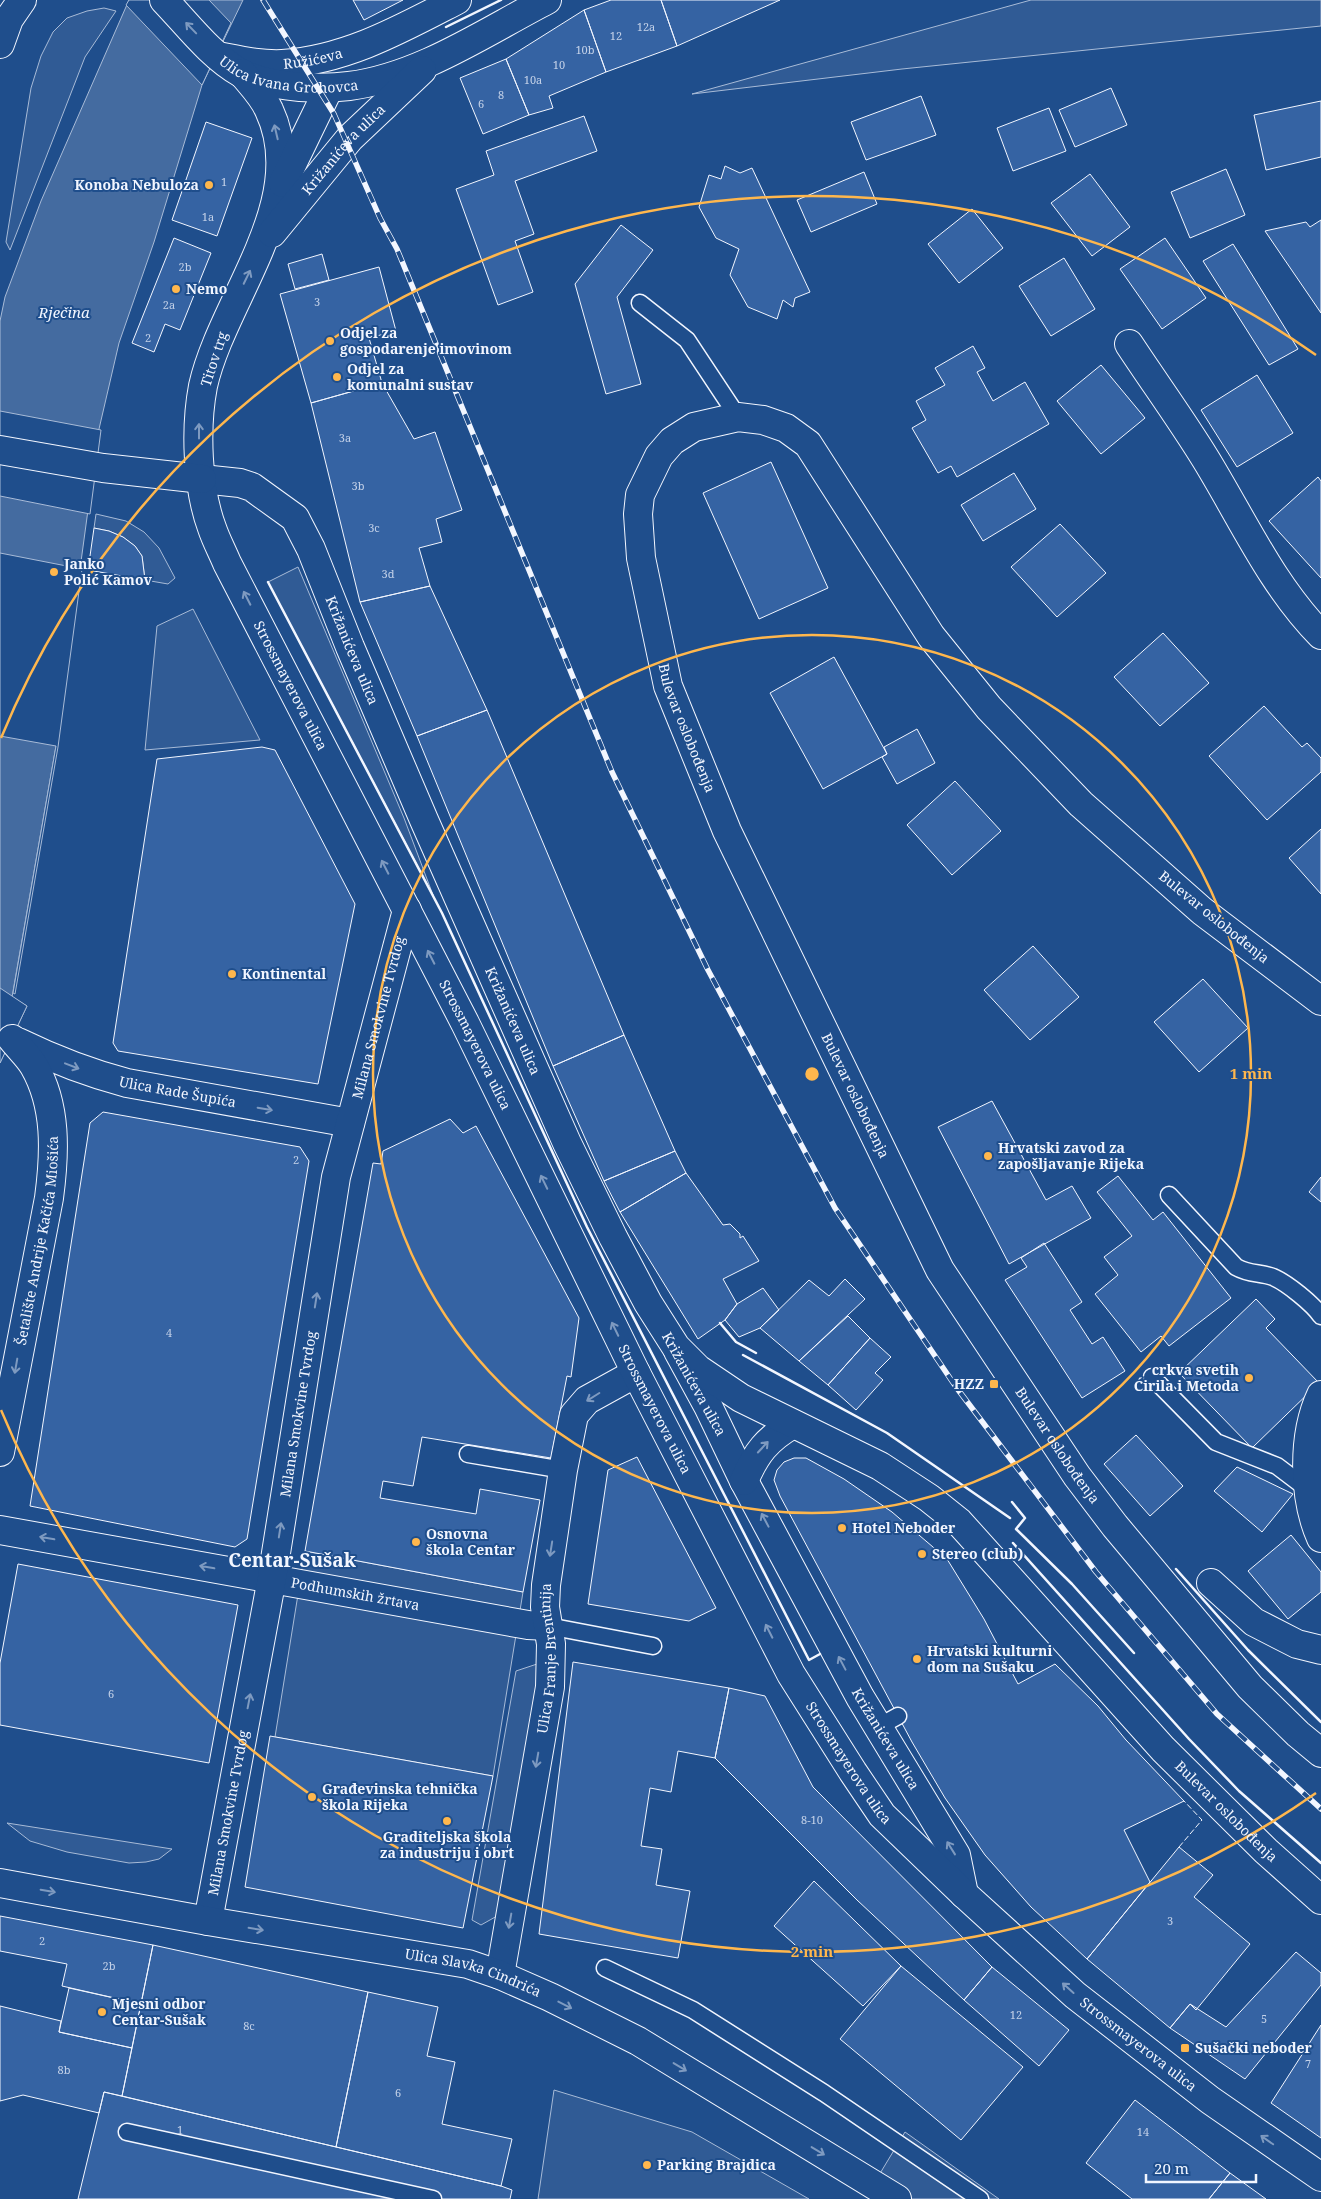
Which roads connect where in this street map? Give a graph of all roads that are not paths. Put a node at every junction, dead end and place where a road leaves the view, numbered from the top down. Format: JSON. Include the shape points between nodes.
{"nodes":[{"id":1,"x":22,"y":0,"type":"edge"},
{"id":2,"x":164,"y":0,"type":"edge"},
{"id":3,"x":457,"y":0,"type":"edge"},
{"id":4,"x":547,"y":0,"type":"edge"},
{"id":5,"x":377,"y":41,"type":"junction"},
{"id":6,"x":0,"y":44,"type":"edge"},
{"id":7,"x":218,"y":56,"type":"junction"},
{"id":8,"x":434,"y":59,"type":"junction"},
{"id":9,"x":242,"y":73,"type":"junction"},
{"id":10,"x":329,"y":88,"type":"junction"},
{"id":11,"x":276,"y":198,"type":"junction"},
{"id":12,"x":262,"y":246,"type":"junction"},
{"id":13,"x":640,"y":303,"type":"dead end"},
{"id":14,"x":1129,"y":344,"type":"dead end"},
{"id":15,"x":738,"y":417,"type":"junction"},
{"id":16,"x":0,"y":450,"type":"edge"},
{"id":17,"x":202,"y":479,"type":"junction"},
{"id":18,"x":1321,"y":635,"type":"edge"},
{"id":19,"x":407,"y":910,"type":"junction"},
{"id":20,"x":1321,"y":1001,"type":"edge"},
{"id":21,"x":6,"y":1034,"type":"edge"},
{"id":22,"x":350,"y":1123,"type":"junction"},
{"id":23,"x":1169,"y":1194,"type":"dead end"},
{"id":24,"x":1321,"y":1316,"type":"edge"},
{"id":25,"x":676,"y":1347,"type":"junction"},
{"id":26,"x":636,"y":1373,"type":"junction"},
{"id":27,"x":1152,"y":1377,"type":"dead end"},
{"id":28,"x":1321,"y":1395,"type":"edge"},
{"id":29,"x":793,"y":1424,"type":"junction"},
{"id":30,"x":0,"y":1452,"type":"edge"},
{"id":31,"x":468,"y":1454,"type":"dead end"},
{"id":32,"x":564,"y":1470,"type":"junction"},
{"id":33,"x":744,"y":1480,"type":"junction"},
{"id":34,"x":1310,"y":1491,"type":"junction"},
{"id":35,"x":0,"y":1530,"type":"edge"},
{"id":36,"x":1321,"y":1538,"type":"edge"},
{"id":37,"x":272,"y":1578,"type":"junction"},
{"id":38,"x":1212,"y":1583,"type":"dead end"},
{"id":39,"x":548,"y":1626,"type":"junction"},
{"id":40,"x":652,"y":1646,"type":"dead end"},
{"id":41,"x":1321,"y":1650,"type":"edge"},
{"id":42,"x":1321,"y":1753,"type":"edge"},
{"id":43,"x":0,"y":1882,"type":"edge"},
{"id":44,"x":964,"y":1894,"type":"junction"},
{"id":45,"x":1321,"y":1900,"type":"edge"},
{"id":46,"x":208,"y":1921,"type":"junction"},
{"id":47,"x":605,"y":1968,"type":"dead end"},
{"id":48,"x":500,"y":1975,"type":"junction"},
{"id":49,"x":127,"y":2132,"type":"dead end"},
{"id":50,"x":1321,"y":2177,"type":"edge"},
{"id":51,"x":433,"y":2199,"type":"edge"},
{"id":52,"x":897,"y":2199,"type":"edge"},
{"id":53,"x":980,"y":2199,"type":"edge"}],
"edges":[{"from":1,"to":6,"type":"street","via":[[9,19]]},
{"from":7,"to":2,"type":"street","name":"Ulica Ivana Grohovca","one_way":true},
{"from":3,"to":5,"type":"street","name":"Ružićeva"},
{"from":4,"to":8,"type":"street"},
{"from":5,"to":7,"type":"street","name":"Ružićeva","via":[[328,57],[289,63],[259,63]]},
{"from":5,"to":10,"type":"street","name":"Ružićeva","via":[[336,75]]},
{"from":7,"to":9,"type":"street","name":"Ulica Ivana Grohovca"},
{"from":8,"to":10,"type":"street","name":"Ulica Ivana Grohovca","via":[[374,82]]},
{"from":8,"to":12,"type":"street","name":"Križanićeva ulica","via":[[350,138]]},
{"from":9,"to":10,"type":"street","name":"Ulica Ivana Grohovca","via":[[285,86]]},
{"from":11,"to":9,"type":"street","one_way":true,"via":[[279,171],[276,129],[270,110]]},
{"from":10,"to":11,"type":"street","name":"Ružićeva"},
{"from":11,"to":12,"type":"street"},
{"from":17,"to":12,"type":"street","name":"Titov trg","one_way":true,"via":[[199,418],[204,385],[232,307]]},
{"from":13,"to":15,"type":"lane","via":[[687,340]]},
{"from":14,"to":18,"type":"street","via":[[1204,458],[1277,581]]},
{"from":15,"to":20,"type":"street","name":"Bulevar oslobođenja","via":[[763,420],[786,428],[808,444],[931,636],[989,708],[1081,804],[1202,911]]},
{"from":15,"to":42,"type":"street","name":"Bulevar oslobođenja","via":[[694,427],[672,441],[658,456],[648,475],[640,494],[638,514],[641,558],[668,686],[727,831],[940,1270],[1077,1476],[1115,1526],[1250,1687]]},
{"from":16,"to":17,"type":"street","via":[[102,468]]},
{"from":19,"to":17,"type":"street","name":"Strossmayerova ulica","one_way":true,"via":[[227,563],[212,528]]},
{"from":17,"to":25,"type":"street","name":"Križanićeva ulica","via":[[240,483],[264,494],[296,518],[312,549],[416,802],[567,1143],[648,1303]]},
{"from":19,"to":22,"type":"street","name":"Milana Smokvine Tvrdog"},
{"from":26,"to":19,"type":"street","name":"Strossmayerova ulica","one_way":true,"via":[[532,1156]]},
{"from":21,"to":22,"type":"street","name":"Ulica Rade Šupića","one_way":true,"via":[[46,1056],[102,1076],[161,1090]]},
{"from":21,"to":30,"type":"street","name":"Šetalište Andrije Kačića Miošića","one_way":true,"via":[[33,1065],[42,1083],[48,1102],[54,1160]]},
{"from":37,"to":22,"type":"street","name":"Milana Smokvine Tvrdog","one_way":true,"via":[[335,1182]]},
{"from":23,"to":24,"type":"lane","via":[[1236,1267],[1248,1273],[1273,1277]]},
{"from":25,"to":29,"type":"street","name":"Bulevar oslobođenja","via":[[721,1386]]},
{"from":25,"to":33,"type":"street","name":"Križanićeva ulica"},
{"from":26,"to":32,"type":"street","name":"Ulica Franje Brentinija","one_way":true,"via":[[587,1400],[574,1415]]},
{"from":44,"to":26,"type":"street","name":"Strossmayerova ulica","one_way":true,"via":[[882,1815],[791,1674]]},
{"from":27,"to":34,"type":"lane","via":[[1216,1442],[1277,1466]]},
{"from":28,"to":34,"type":"street","via":[[1308,1432]]},
{"from":33,"to":29,"type":"street","one_way":true,"via":[[760,1449]]},
{"from":29,"to":45,"type":"street","name":"Bulevar oslobođenja","via":[[880,1466],[959,1522],[1163,1749],[1266,1851]]},
{"from":31,"to":32,"type":"lane"},
{"from":32,"to":39,"type":"street","name":"Ulica Franje Brentinija","one_way":true,"via":[[546,1585]]},
{"from":44,"to":33,"type":"street","name":"Križanićeva ulica","one_way":true,"via":[[956,1856],[888,1721]]},
{"from":34,"to":36,"type":"street","via":[[1315,1524]]},
{"from":37,"to":35,"type":"street","name":"Podhumskih žrtava","one_way":true},
{"from":37,"to":39,"type":"street","name":"Podhumskih žrtava"},
{"from":46,"to":37,"type":"street","name":"Milana Smokvine Tvrdog","one_way":true},
{"from":38,"to":41,"type":"street","via":[[1254,1622],[1297,1644]]},
{"from":39,"to":40,"type":"lane","name":"Podhumskih žrtava"},
{"from":39,"to":48,"type":"street","name":"Ulica Franje Brentinija","one_way":true,"via":[[550,1687]]},
{"from":43,"to":46,"type":"street","name":"Ulica Slavka Cindrića","one_way":true},
{"from":50,"to":44,"type":"street","name":"Strossmayerova ulica","one_way":true,"via":[[1210,2100],[1075,1995]]},
{"from":46,"to":48,"type":"street","name":"Ulica Slavka Cindrića","one_way":true,"via":[[468,1964]]},
{"from":47,"to":53,"type":"lane","via":[[693,2010],[824,2093]]},
{"from":48,"to":52,"type":"street","name":"Ulica Slavka Cindrića","one_way":true,"via":[[638,2041]]},
{"from":49,"to":51,"type":"lane"}]}
